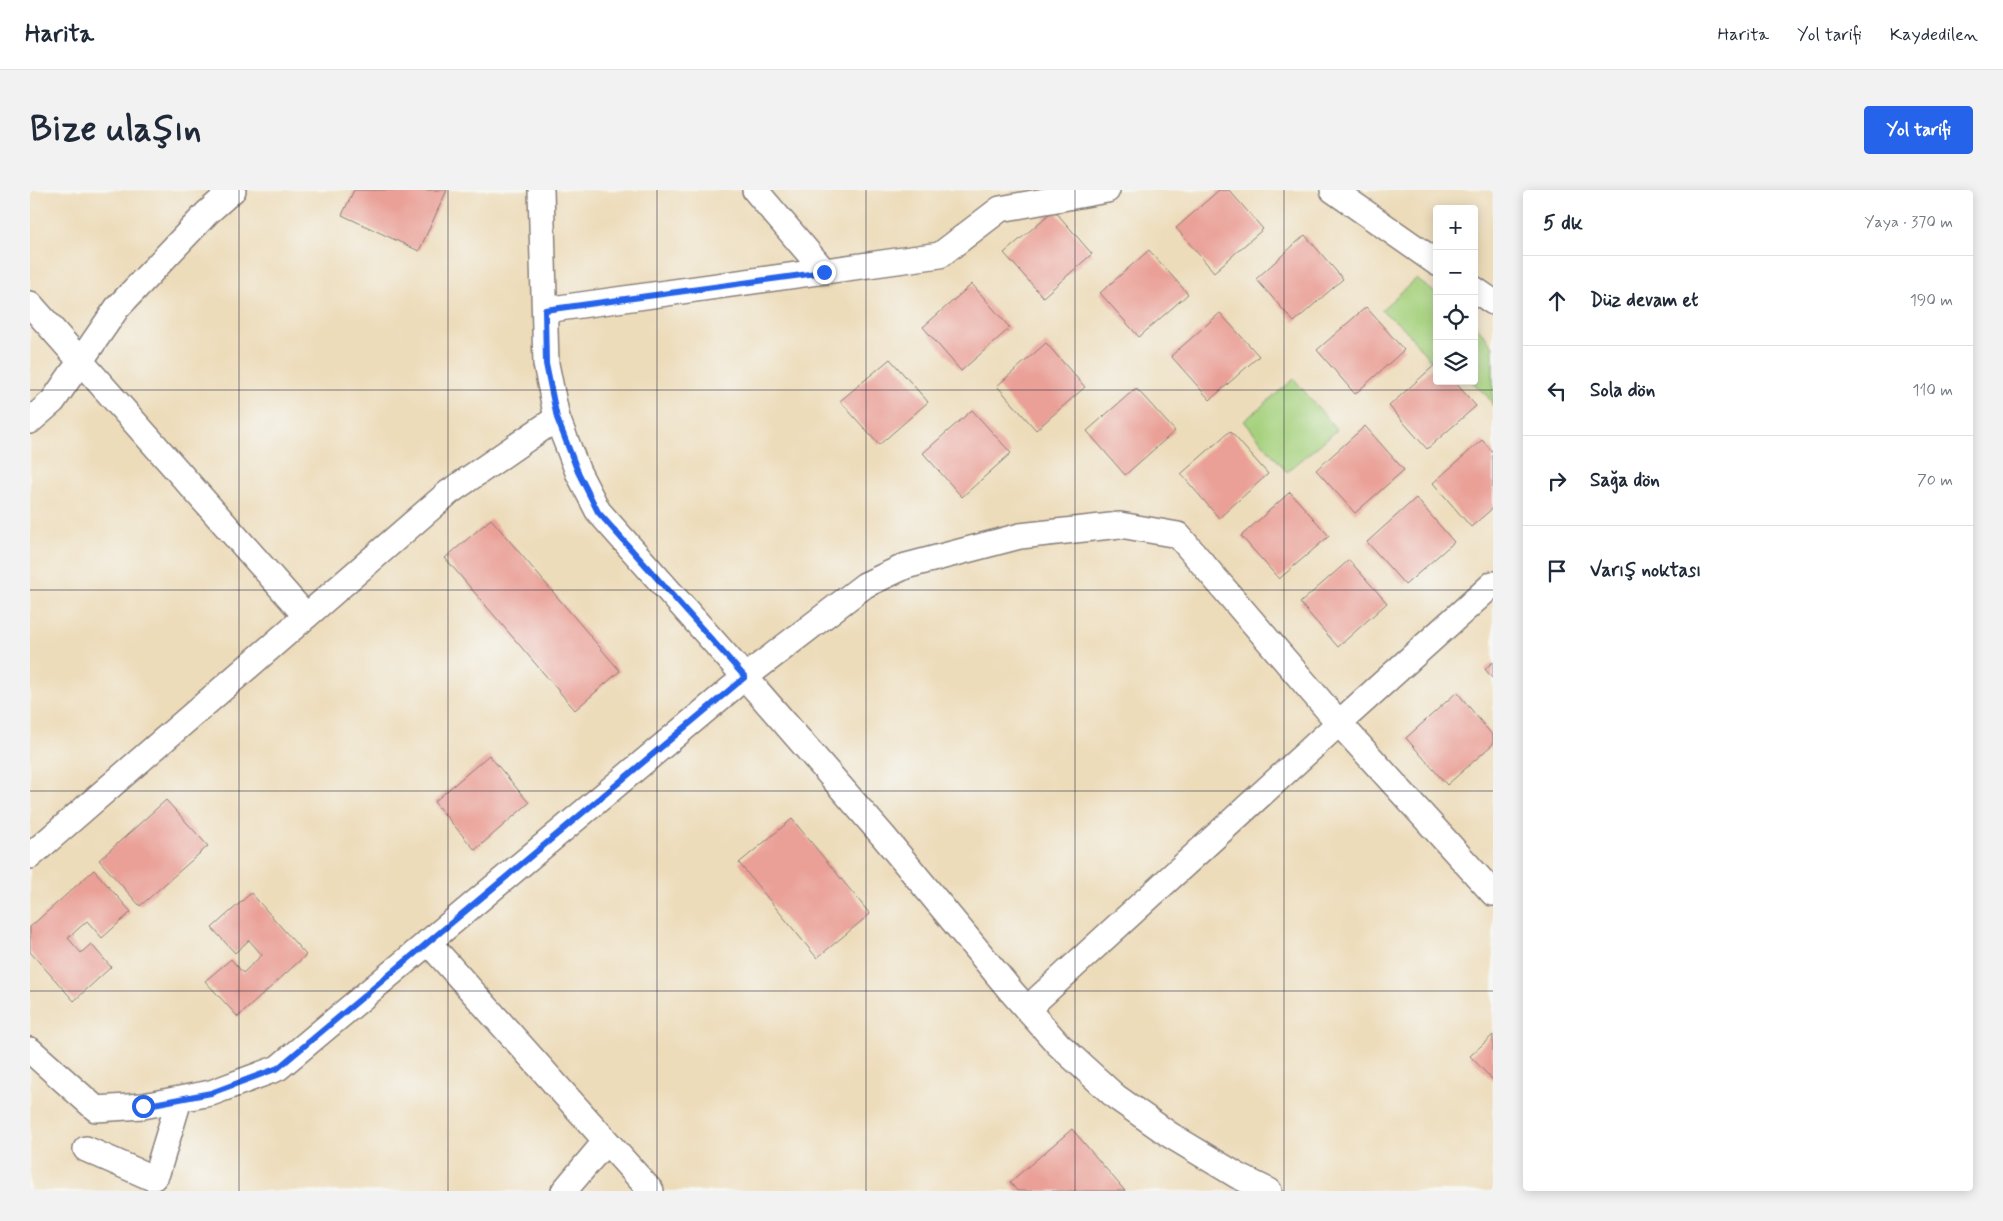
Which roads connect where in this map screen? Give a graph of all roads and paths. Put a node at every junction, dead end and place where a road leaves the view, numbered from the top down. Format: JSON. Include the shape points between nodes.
{"nodes":[{"id":1,"x":233,"y":190,"type":"edge"},
{"id":2,"x":541,"y":190,"type":"edge"},
{"id":3,"x":755,"y":190,"type":"edge"},
{"id":4,"x":1107,"y":190,"type":"edge"},
{"id":5,"x":1333,"y":190,"type":"edge"},
{"id":6,"x":1433,"y":260,"type":"edge"},
{"id":7,"x":824,"y":272,"type":"junction"},
{"id":8,"x":1478,"y":292,"type":"edge"},
{"id":9,"x":1493,"y":302,"type":"edge"},
{"id":10,"x":30,"y":304,"type":"edge"},
{"id":11,"x":545,"y":310,"type":"junction"},
{"id":12,"x":80,"y":362,"type":"junction"},
{"id":13,"x":557,"y":418,"type":"junction"},
{"id":14,"x":30,"y":421,"type":"edge"},
{"id":15,"x":1493,"y":584,"type":"edge"},
{"id":16,"x":306,"y":616,"type":"junction"},
{"id":17,"x":745,"y":677,"type":"junction"},
{"id":18,"x":1339,"y":723,"type":"junction"},
{"id":19,"x":30,"y":856,"type":"edge"},
{"id":20,"x":1493,"y":893,"type":"edge"},
{"id":21,"x":428,"y":942,"type":"junction"},
{"id":22,"x":1027,"y":1009,"type":"junction"},
{"id":23,"x":30,"y":1050,"type":"edge"},
{"id":24,"x":179,"y":1100,"type":"junction"},
{"id":25,"x":606,"y":1140,"type":"junction"},
{"id":26,"x":86,"y":1149,"type":"dead end"},
{"id":27,"x":564,"y":1191,"type":"edge"},
{"id":28,"x":651,"y":1191,"type":"edge"},
{"id":29,"x":1269,"y":1191,"type":"edge"}],
"edges":[{"from":1,"to":12,"type":"street","via":[[117,308]]},
{"from":2,"to":11,"type":"street"},
{"from":3,"to":7,"type":"street"},
{"from":4,"to":7,"type":"street","via":[[1000,209],[940,255]]},
{"from":5,"to":6,"type":"street"},
{"from":7,"to":11,"type":"street"},
{"from":8,"to":9,"type":"street"},
{"from":10,"to":12,"type":"street"},
{"from":11,"to":13,"type":"street","via":[[546,364]]},
{"from":12,"to":14,"type":"street","via":[[53,401]]},
{"from":12,"to":16,"type":"street"},
{"from":13,"to":16,"type":"street","via":[[448,493]]},
{"from":13,"to":17,"type":"street","via":[[598,512]]},
{"from":15,"to":18,"type":"street"},
{"from":16,"to":19,"type":"street"},
{"from":17,"to":18,"type":"street","via":[[865,586],[906,566],[1020,536],[1120,525],[1178,535]]},
{"from":17,"to":21,"type":"street"},
{"from":17,"to":22,"type":"street"},
{"from":18,"to":20,"type":"street"},
{"from":18,"to":22,"type":"street"},
{"from":21,"to":24,"type":"street","via":[[278,1068],[211,1093]]},
{"from":21,"to":25,"type":"street"},
{"from":22,"to":29,"type":"street","via":[[1058,1044],[1116,1097],[1170,1135]]},
{"from":23,"to":24,"type":"street","via":[[96,1109]]},
{"from":24,"to":26,"type":"street","via":[[154,1176]]},
{"from":25,"to":27,"type":"street"},
{"from":25,"to":28,"type":"street"}]}
